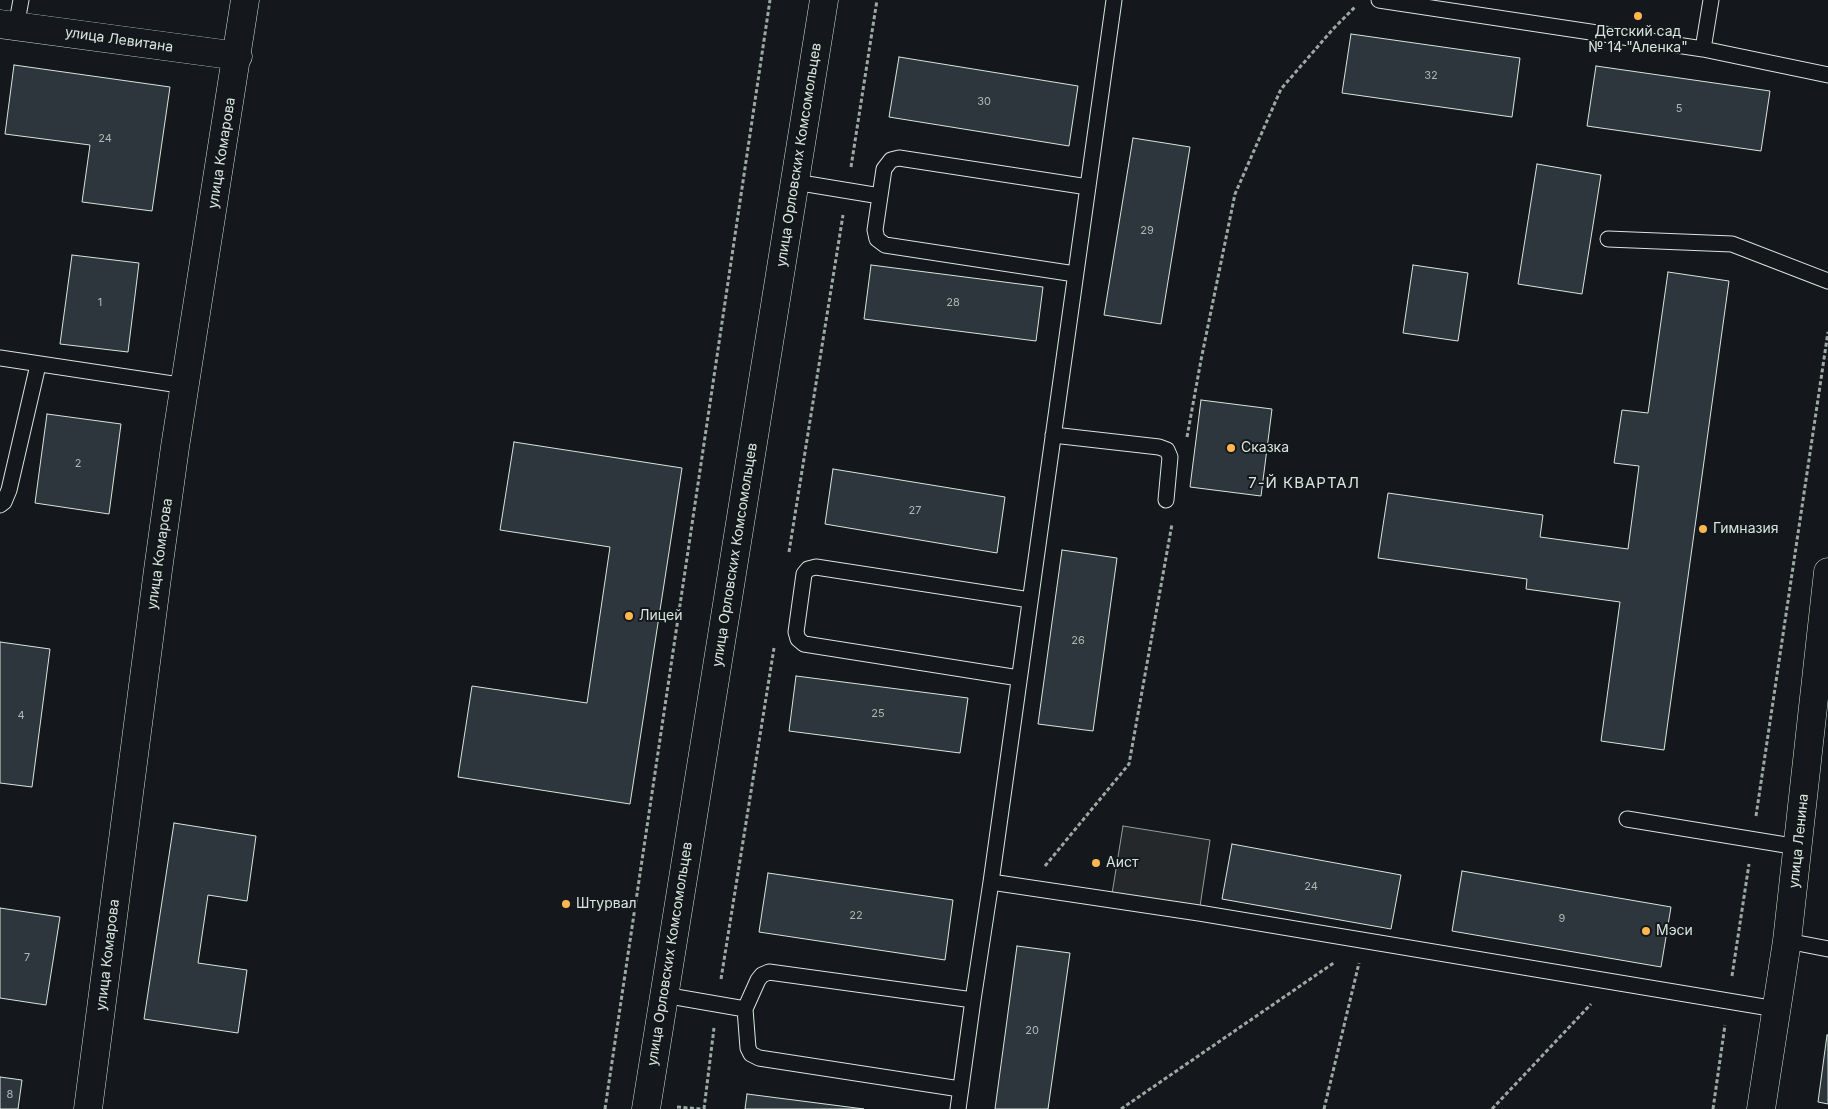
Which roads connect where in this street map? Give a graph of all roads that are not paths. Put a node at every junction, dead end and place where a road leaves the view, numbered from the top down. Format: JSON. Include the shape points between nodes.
{"nodes":[{"id":1,"x":21,"y":0,"type":"edge"},
{"id":2,"x":245,"y":0,"type":"edge"},
{"id":3,"x":824,"y":0,"type":"edge"},
{"id":4,"x":1114,"y":0,"type":"edge"},
{"id":5,"x":1379,"y":0,"type":"edge"},
{"id":6,"x":1711,"y":0,"type":"edge"},
{"id":7,"x":8,"y":25,"type":"edge"},
{"id":8,"x":1703,"y":49,"type":"junction"},
{"id":9,"x":238,"y":56,"type":"junction"},
{"id":10,"x":1828,"y":76,"type":"edge"},
{"id":11,"x":795,"y":182,"type":"junction"},
{"id":12,"x":1088,"y":187,"type":"junction"},
{"id":13,"x":880,"y":196,"type":"junction"},
{"id":14,"x":1608,"y":239,"type":"dead end"},
{"id":15,"x":1076,"y":274,"type":"junction"},
{"id":16,"x":1828,"y":281,"type":"edge"},
{"id":17,"x":0,"y":358,"type":"edge"},
{"id":18,"x":38,"y":365,"type":"junction"},
{"id":19,"x":186,"y":386,"type":"junction"},
{"id":20,"x":1053,"y":436,"type":"junction"},
{"id":21,"x":1166,"y":500,"type":"dead end"},
{"id":22,"x":0,"y":505,"type":"edge"},
{"id":23,"x":1828,"y":572,"type":"edge"},
{"id":24,"x":1030,"y":600,"type":"junction"},
{"id":25,"x":1019,"y":678,"type":"junction"},
{"id":26,"x":1627,"y":819,"type":"dead end"},
{"id":27,"x":1798,"y":847,"type":"junction"},
{"id":28,"x":991,"y":882,"type":"junction"},
{"id":29,"x":1787,"y":941,"type":"junction"},
{"id":30,"x":1828,"y":949,"type":"edge"},
{"id":31,"x":664,"y":995,"type":"junction"},
{"id":32,"x":973,"y":1000,"type":"junction"},
{"id":33,"x":745,"y":1009,"type":"junction"},
{"id":34,"x":1776,"y":1009,"type":"junction"},
{"id":35,"x":960,"y":1089,"type":"junction"},
{"id":36,"x":88,"y":1109,"type":"edge"},
{"id":37,"x":646,"y":1109,"type":"edge"},
{"id":38,"x":958,"y":1109,"type":"edge"},
{"id":39,"x":1761,"y":1109,"type":"edge"}],
"edges":[{"from":1,"to":7,"type":"lane"},
{"from":2,"to":9,"type":"street","name":"улица Комарова"},
{"from":3,"to":11,"type":"street","name":"улица Орловских Комсомольцев"},
{"from":4,"to":12,"type":"lane"},
{"from":5,"to":8,"type":"lane"},
{"from":6,"to":8,"type":"lane"},
{"from":7,"to":9,"type":"street","name":"улица Левитана"},
{"from":8,"to":10,"type":"lane"},
{"from":9,"to":19,"type":"street","name":"улица Комарова"},
{"from":11,"to":13,"type":"lane"},
{"from":11,"to":31,"type":"street","name":"улица Орловских Комсомольцев"},
{"from":12,"to":13,"type":"lane","via":[[899,158],[891,160],[884,168]]},
{"from":12,"to":15,"type":"lane"},
{"from":13,"to":15,"type":"lane","via":[[875,230],[878,239],[885,244]]},
{"from":14,"to":16,"type":"lane","via":[[1732,244]]},
{"from":15,"to":20,"type":"lane"},
{"from":17,"to":18,"type":"lane"},
{"from":18,"to":19,"type":"lane"},
{"from":18,"to":22,"type":"lane","via":[[9,490]]},
{"from":19,"to":36,"type":"street","name":"улица Комарова","via":[[158,570]]},
{"from":20,"to":21,"type":"lane","via":[[1167,450],[1170,457]]},
{"from":20,"to":24,"type":"lane"},
{"from":23,"to":27,"type":"street","name":"улица Ленина"},
{"from":24,"to":25,"type":"lane"},
{"from":24,"to":25,"type":"lane","via":[[816,567],[804,574],[796,632],[804,644]]},
{"from":25,"to":28,"type":"lane"},
{"from":26,"to":27,"type":"lane"},
{"from":27,"to":29,"type":"street","name":"улица Ленина"},
{"from":28,"to":32,"type":"lane"},
{"from":28,"to":34,"type":"lane","via":[[1199,913]]},
{"from":29,"to":30,"type":"lane"},
{"from":29,"to":34,"type":"street","name":"улица Ленина"},
{"from":31,"to":33,"type":"lane"},
{"from":31,"to":37,"type":"street","name":"улица Орловских Комсомольцев"},
{"from":32,"to":33,"type":"lane","via":[[770,972],[758,980]]},
{"from":32,"to":35,"type":"lane"},
{"from":33,"to":35,"type":"lane","via":[[748,1048],[759,1058]]},
{"from":34,"to":39,"type":"street","name":"улица Ленина"},
{"from":35,"to":38,"type":"lane"}]}
